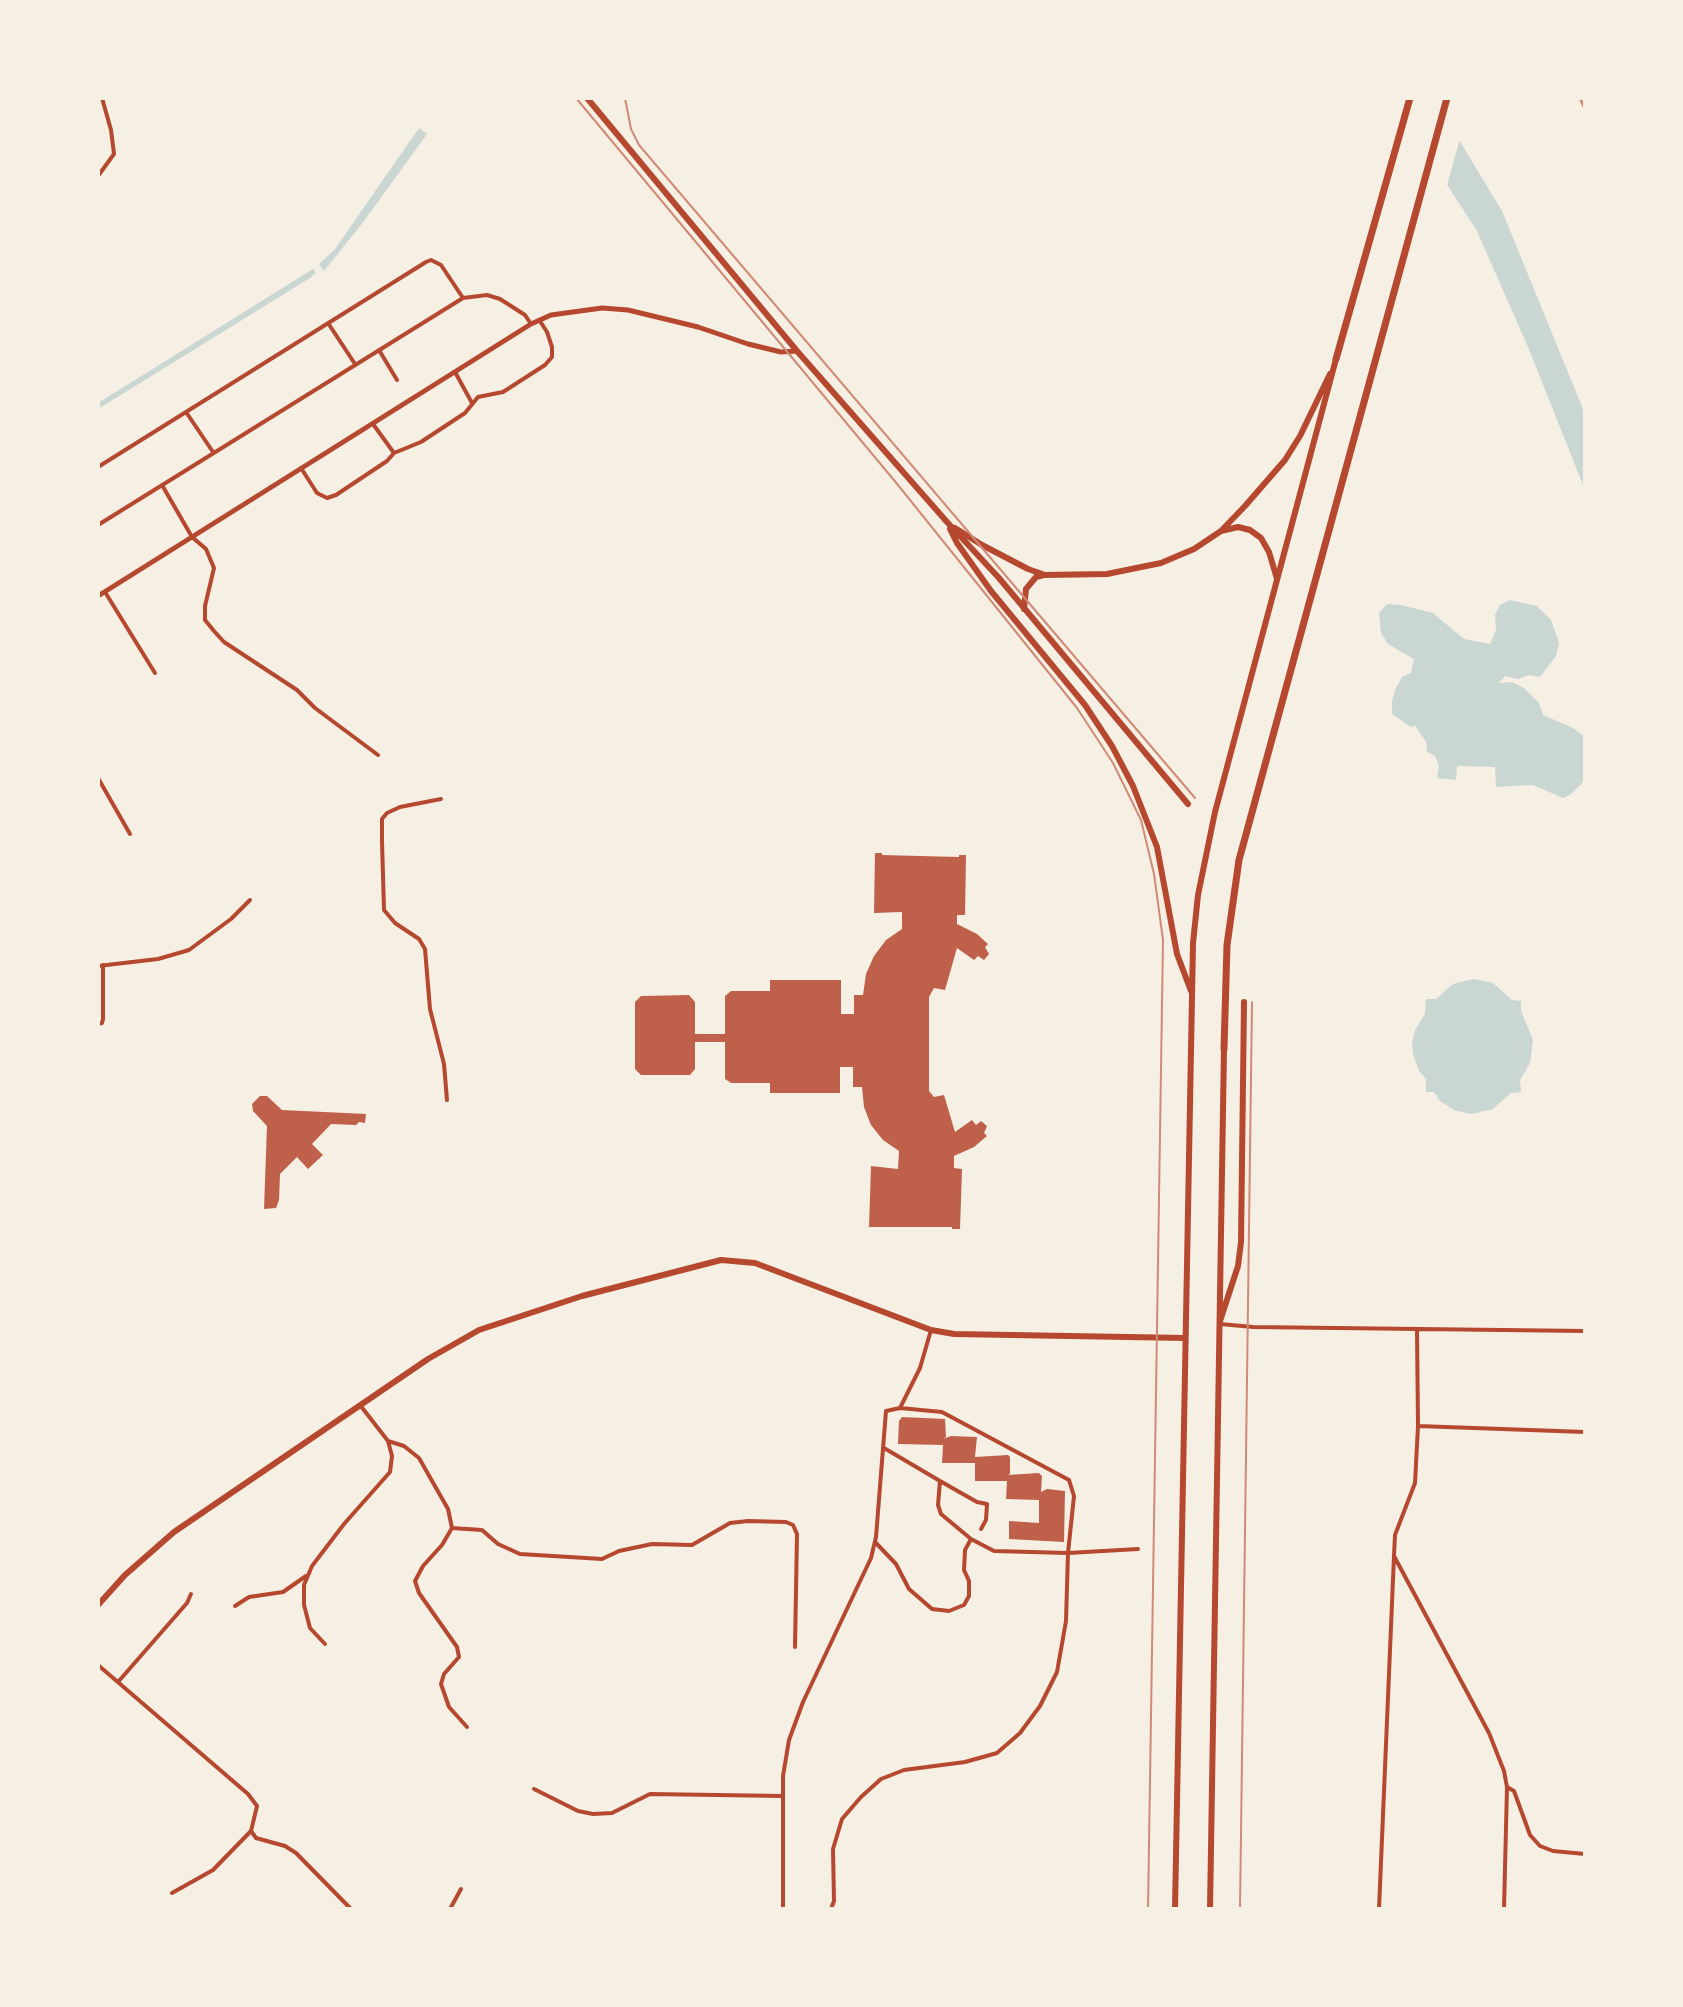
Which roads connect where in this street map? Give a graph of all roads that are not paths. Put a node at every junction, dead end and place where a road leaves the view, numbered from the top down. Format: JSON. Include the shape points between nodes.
{"nodes":[{"id":1,"x":102,"y":98,"type":"edge"},
{"id":2,"x":587,"y":98,"type":"edge"},
{"id":3,"x":1410,"y":98,"type":"edge"},
{"id":4,"x":1447,"y":98,"type":"edge"},
{"id":5,"x":98,"y":176,"type":"edge"},
{"id":6,"x":463,"y":298,"type":"junction"},
{"id":7,"x":539,"y":320,"type":"junction"},
{"id":8,"x":328,"y":323,"type":"junction"},
{"id":9,"x":531,"y":324,"type":"junction"},
{"id":10,"x":379,"y":350,"type":"junction"},
{"id":11,"x":797,"y":351,"type":"junction"},
{"id":12,"x":1336,"y":359,"type":"junction"},
{"id":13,"x":355,"y":364,"type":"junction"},
{"id":14,"x":455,"y":372,"type":"junction"},
{"id":15,"x":397,"y":380,"type":"dead end"},
{"id":16,"x":472,"y":403,"type":"junction"},
{"id":17,"x":186,"y":412,"type":"junction"},
{"id":18,"x":373,"y":424,"type":"junction"},
{"id":19,"x":213,"y":452,"type":"junction"},
{"id":20,"x":394,"y":453,"type":"junction"},
{"id":21,"x":98,"y":467,"type":"edge"},
{"id":22,"x":301,"y":468,"type":"junction"},
{"id":23,"x":162,"y":485,"type":"junction"},
{"id":24,"x":947,"y":522,"type":"junction"},
{"id":25,"x":98,"y":525,"type":"edge"},
{"id":26,"x":1221,"y":531,"type":"junction"},
{"id":27,"x":192,"y":537,"type":"junction"},
{"id":28,"x":1045,"y":575,"type":"junction"},
{"id":29,"x":1277,"y":579,"type":"junction"},
{"id":30,"x":105,"y":592,"type":"junction"},
{"id":31,"x":98,"y":596,"type":"edge"},
{"id":32,"x":1024,"y":609,"type":"junction"},
{"id":33,"x":155,"y":673,"type":"dead end"},
{"id":34,"x":378,"y":755,"type":"dead end"},
{"id":35,"x":98,"y":778,"type":"edge"},
{"id":36,"x":441,"y":799,"type":"dead end"},
{"id":37,"x":1188,"y":804,"type":"dead end"},
{"id":38,"x":130,"y":834,"type":"dead end"},
{"id":39,"x":250,"y":900,"type":"dead end"},
{"id":40,"x":100,"y":966,"type":"edge"},
{"id":41,"x":1191,"y":991,"type":"junction"},
{"id":42,"x":1244,"y":1002,"type":"dead end"},
{"id":43,"x":98,"y":1024,"type":"edge"},
{"id":44,"x":1224,"y":1049,"type":"joint"},
{"id":45,"x":447,"y":1100,"type":"dead end"},
{"id":46,"x":1219,"y":1324,"type":"junction"},
{"id":47,"x":931,"y":1330,"type":"junction"},
{"id":48,"x":1417,"y":1330,"type":"junction"},
{"id":49,"x":1585,"y":1331,"type":"edge"},
{"id":50,"x":1185,"y":1338,"type":"junction"},
{"id":51,"x":360,"y":1405,"type":"junction"},
{"id":52,"x":900,"y":1408,"type":"junction"},
{"id":53,"x":1418,"y":1426,"type":"junction"},
{"id":54,"x":1585,"y":1432,"type":"edge"},
{"id":55,"x":388,"y":1441,"type":"junction"},
{"id":56,"x":884,"y":1448,"type":"junction"},
{"id":57,"x":940,"y":1481,"type":"junction"},
{"id":58,"x":452,"y":1528,"type":"junction"},
{"id":59,"x":981,"y":1529,"type":"dead end"},
{"id":60,"x":971,"y":1539,"type":"junction"},
{"id":61,"x":875,"y":1542,"type":"junction"},
{"id":62,"x":1138,"y":1549,"type":"dead end"},
{"id":63,"x":1068,"y":1553,"type":"junction"},
{"id":64,"x":1394,"y":1556,"type":"junction"},
{"id":65,"x":308,"y":1574,"type":"junction"},
{"id":66,"x":191,"y":1594,"type":"dead end"},
{"id":67,"x":98,"y":1605,"type":"edge"},
{"id":68,"x":235,"y":1606,"type":"dead end"},
{"id":69,"x":325,"y":1644,"type":"dead end"},
{"id":70,"x":795,"y":1647,"type":"dead end"},
{"id":71,"x":98,"y":1665,"type":"edge"},
{"id":72,"x":118,"y":1682,"type":"junction"},
{"id":73,"x":467,"y":1727,"type":"dead end"},
{"id":74,"x":1507,"y":1787,"type":"junction"},
{"id":75,"x":534,"y":1789,"type":"dead end"},
{"id":76,"x":783,"y":1796,"type":"junction"},
{"id":77,"x":251,"y":1831,"type":"junction"},
{"id":78,"x":1585,"y":1854,"type":"edge"},
{"id":79,"x":461,"y":1889,"type":"dead end"},
{"id":80,"x":172,"y":1893,"type":"dead end"},
{"id":81,"x":351,"y":1909,"type":"edge"},
{"id":82,"x":450,"y":1909,"type":"edge"},
{"id":83,"x":783,"y":1909,"type":"edge"},
{"id":84,"x":831,"y":1909,"type":"edge"},
{"id":85,"x":1175,"y":1909,"type":"edge"},
{"id":86,"x":1210,"y":1909,"type":"edge"},
{"id":87,"x":1379,"y":1909,"type":"edge"},
{"id":88,"x":1504,"y":1909,"type":"edge"}],
"edges":[{"from":1,"to":5,"type":"street","via":[[114,154]]},
{"from":2,"to":11,"type":"main road"},
{"from":3,"to":12,"type":"highway"},
{"from":4,"to":44,"type":"highway","via":[[1239,860],[1227,945]]},
{"from":6,"to":8,"type":"street","via":[[441,265],[431,260]]},
{"from":6,"to":9,"type":"street","via":[[500,299]]},
{"from":6,"to":10,"type":"street"},
{"from":7,"to":9,"type":"street"},
{"from":7,"to":11,"type":"street","via":[[573,311],[628,310],[759,347]]},
{"from":7,"to":16,"type":"street","via":[[552,357],[503,392],[488,393]]},
{"from":8,"to":13,"type":"street"},
{"from":8,"to":17,"type":"street"},
{"from":9,"to":14,"type":"street"},
{"from":10,"to":13,"type":"street"},
{"from":10,"to":15,"type":"street"},
{"from":11,"to":24,"type":"main road"},
{"from":12,"to":26,"type":"main road","via":[[1285,460]]},
{"from":12,"to":29,"type":"main road"},
{"from":13,"to":19,"type":"street"},
{"from":14,"to":16,"type":"street"},
{"from":14,"to":18,"type":"street"},
{"from":16,"to":20,"type":"street","via":[[421,442]]},
{"from":17,"to":19,"type":"street"},
{"from":17,"to":21,"type":"street"},
{"from":18,"to":20,"type":"street"},
{"from":18,"to":22,"type":"street"},
{"from":19,"to":23,"type":"street"},
{"from":20,"to":22,"type":"street","via":[[327,498],[317,493]]},
{"from":22,"to":27,"type":"street"},
{"from":23,"to":25,"type":"street"},
{"from":23,"to":27,"type":"street"},
{"from":24,"to":28,"type":"main road"},
{"from":24,"to":32,"type":"main road"},
{"from":24,"to":41,"type":"main road","via":[[991,591],[1085,705],[1133,786],[1157,847],[1177,954]]},
{"from":26,"to":28,"type":"main road","via":[[1194,549],[1131,571]]},
{"from":26,"to":29,"type":"main road","via":[[1238,527],[1261,538]]},
{"from":27,"to":30,"type":"street"},
{"from":27,"to":34,"type":"street","via":[[206,549],[214,568],[205,606],[205,620],[214,631]]},
{"from":28,"to":32,"type":"main road","via":[[1026,589]]},
{"from":29,"to":41,"type":"main road","via":[[1205,853]]},
{"from":30,"to":31,"type":"street"},
{"from":30,"to":33,"type":"street"},
{"from":32,"to":37,"type":"main road"},
{"from":35,"to":38,"type":"street"},
{"from":36,"to":45,"type":"street","via":[[400,807],[382,819],[384,910],[425,949]]},
{"from":39,"to":40,"type":"street","via":[[189,950]]},
{"from":40,"to":43,"type":"street","via":[[103,1019]]},
{"from":41,"to":50,"type":"main road"},
{"from":42,"to":46,"type":"main road","via":[[1241,1242]]},
{"from":44,"to":46,"type":"main road"},
{"from":46,"to":48,"type":"street"},
{"from":46,"to":86,"type":"main road"},
{"from":47,"to":50,"type":"main road"},
{"from":47,"to":51,"type":"main road","via":[[755,1263],[721,1260],[582,1296],[479,1330]]},
{"from":47,"to":52,"type":"street"},
{"from":48,"to":49,"type":"street"},
{"from":48,"to":53,"type":"street"},
{"from":50,"to":85,"type":"main road"},
{"from":51,"to":55,"type":"street"},
{"from":51,"to":67,"type":"main road","via":[[174,1532]]},
{"from":52,"to":56,"type":"street","via":[[886,1411]]},
{"from":52,"to":63,"type":"street","via":[[942,1412],[1069,1480],[1074,1496]]},
{"from":53,"to":54,"type":"street"},
{"from":53,"to":64,"type":"street","via":[[1415,1483],[1395,1535]]},
{"from":55,"to":58,"type":"street","via":[[419,1458],[448,1509]]},
{"from":55,"to":65,"type":"street","via":[[390,1472]]},
{"from":56,"to":57,"type":"street"},
{"from":56,"to":61,"type":"street"},
{"from":57,"to":59,"type":"street","via":[[987,1504]]},
{"from":57,"to":60,"type":"street","via":[[941,1514]]},
{"from":58,"to":70,"type":"street","via":[[482,1530],[520,1554],[602,1559],[652,1544],[692,1545],[730,1523],[786,1522],[797,1534]]},
{"from":58,"to":73,"type":"street","via":[[415,1581],[457,1647],[459,1657],[441,1684],[449,1707]]},
{"from":60,"to":61,"type":"street","via":[[964,1570],[969,1596],[964,1605],[949,1611],[932,1609],[920,1600]]},
{"from":60,"to":63,"type":"street","via":[[994,1551]]},
{"from":61,"to":76,"type":"street","via":[[796,1718]]},
{"from":62,"to":63,"type":"street"},
{"from":63,"to":84,"type":"street","via":[[1066,1621],[1057,1672],[1040,1706],[997,1753],[904,1770],[881,1779],[861,1797],[842,1819],[833,1849]]},
{"from":64,"to":74,"type":"street","via":[[1493,1741]]},
{"from":64,"to":87,"type":"street"},
{"from":65,"to":68,"type":"street","via":[[283,1592],[249,1597]]},
{"from":65,"to":69,"type":"street","via":[[304,1605],[310,1628]]},
{"from":66,"to":72,"type":"street"},
{"from":71,"to":72,"type":"street"},
{"from":72,"to":77,"type":"street","via":[[248,1794],[257,1806]]},
{"from":74,"to":78,"type":"street","via":[[1514,1791],[1530,1835],[1540,1846]]},
{"from":74,"to":88,"type":"street"},
{"from":75,"to":76,"type":"street","via":[[593,1814],[612,1813],[650,1794]]},
{"from":76,"to":83,"type":"street"},
{"from":77,"to":80,"type":"street","via":[[213,1870]]},
{"from":77,"to":81,"type":"street","via":[[256,1838],[296,1853]]},
{"from":79,"to":82,"type":"street"}]}
